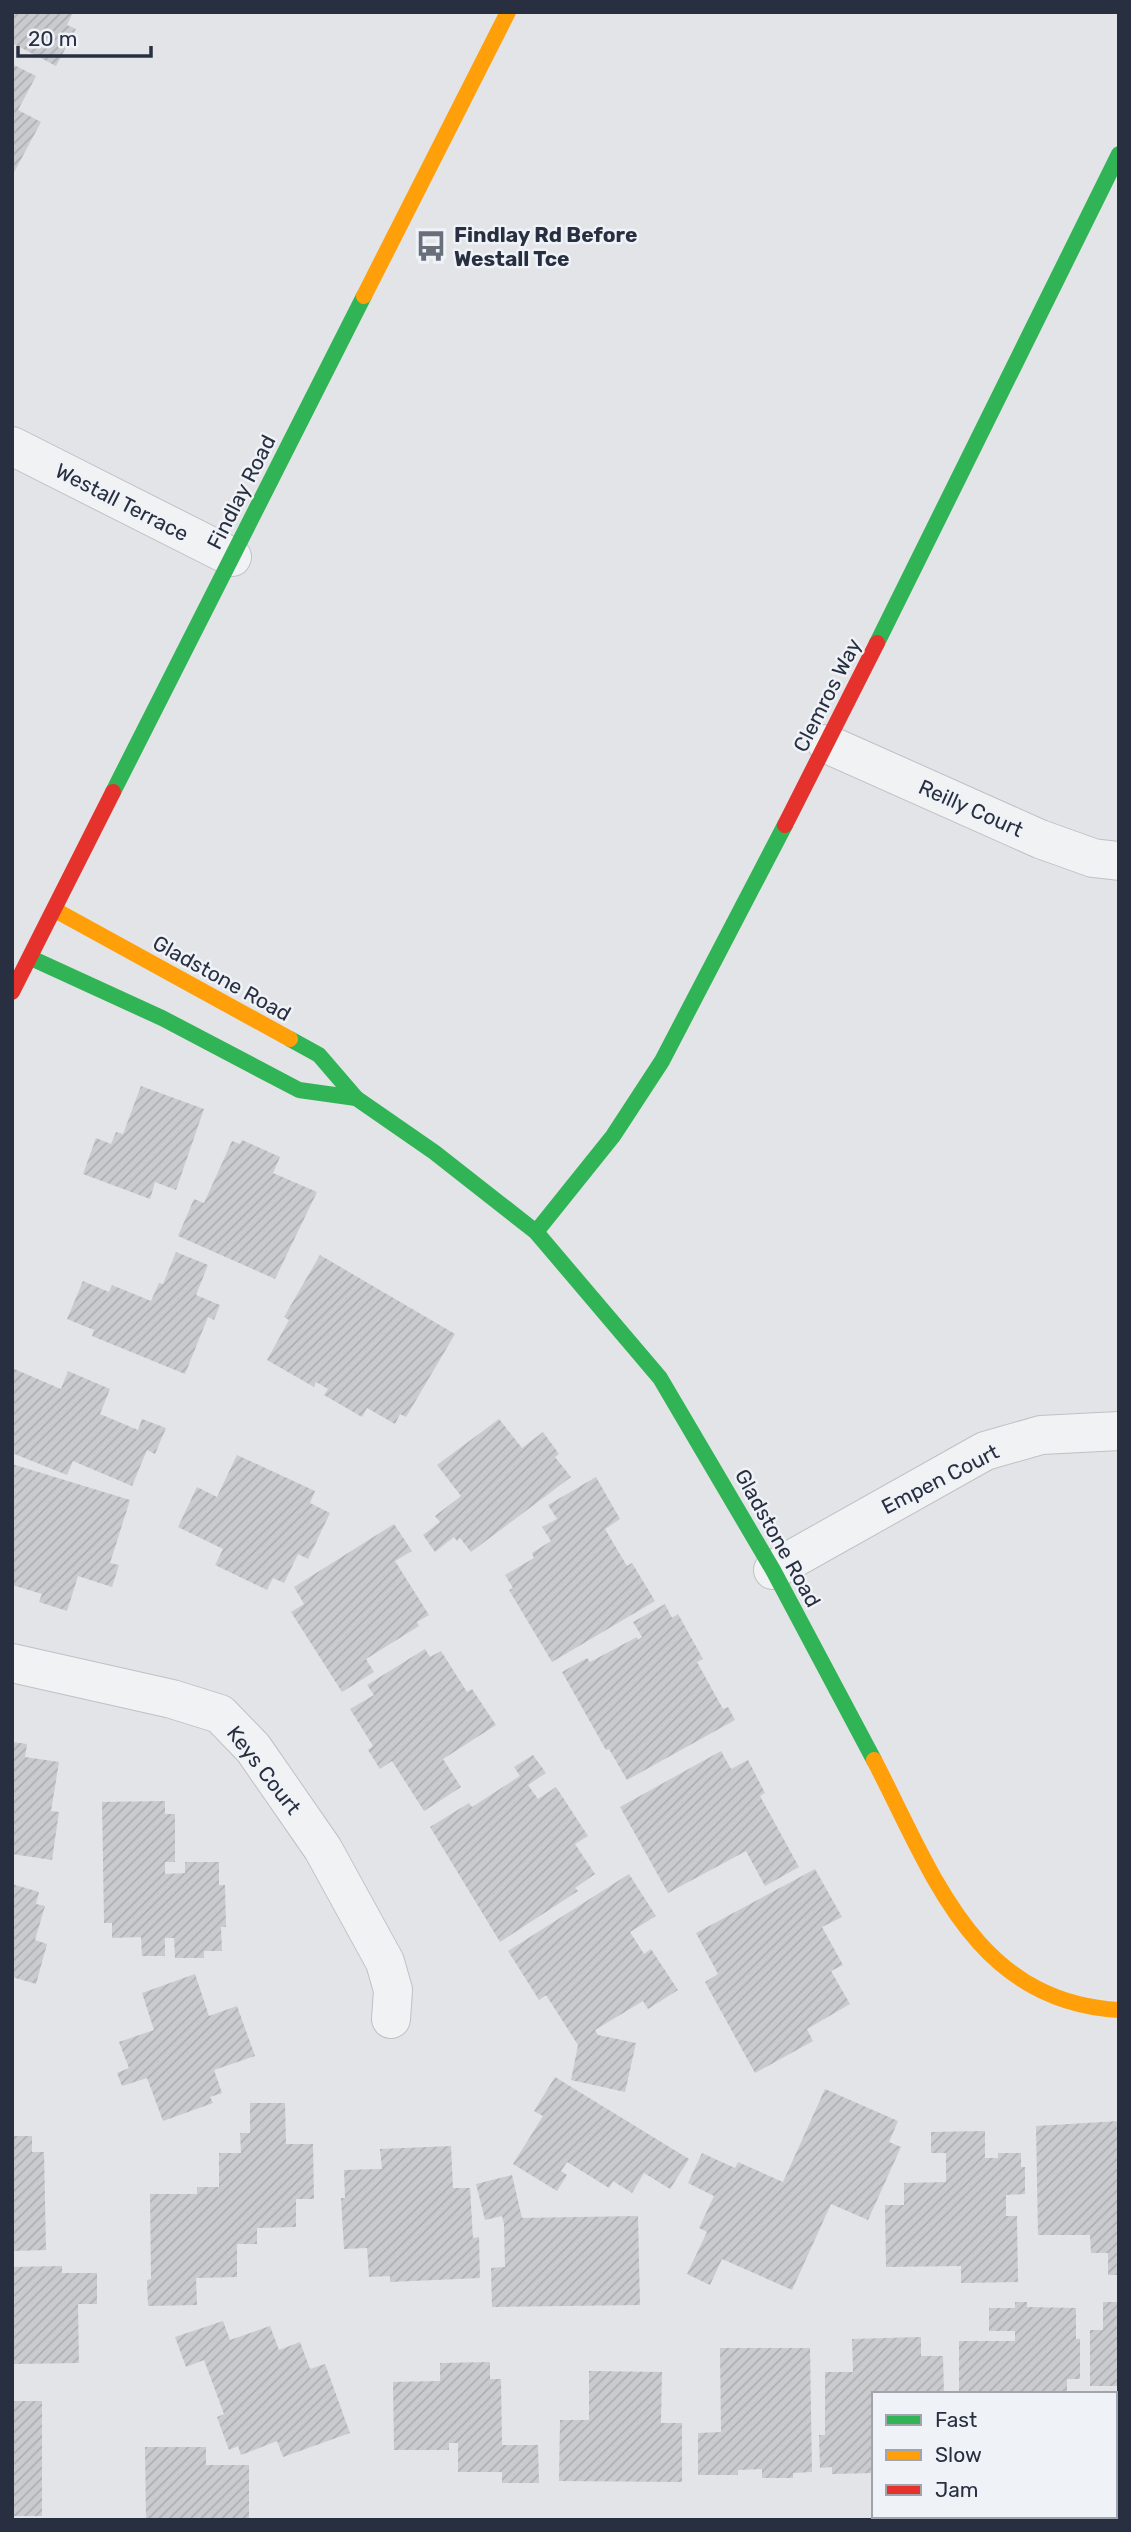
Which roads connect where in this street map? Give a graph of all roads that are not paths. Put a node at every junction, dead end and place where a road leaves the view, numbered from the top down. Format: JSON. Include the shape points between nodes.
{"nodes":[{"id":1,"x":508,"y":12,"type":"edge"},
{"id":2,"x":1119,"y":154,"type":"edge"},
{"id":3,"x":12,"y":446,"type":"edge"},
{"id":4,"x":232,"y":557,"type":"junction"},
{"id":5,"x":827,"y":744,"type":"junction"},
{"id":6,"x":1119,"y":861,"type":"edge"},
{"id":7,"x":55,"y":910,"type":"junction"},
{"id":8,"x":30,"y":958,"type":"junction"},
{"id":9,"x":12,"y":992,"type":"edge"},
{"id":10,"x":356,"y":1098,"type":"junction"},
{"id":11,"x":536,"y":1232,"type":"junction"},
{"id":12,"x":1119,"y":1431,"type":"edge"},
{"id":13,"x":773,"y":1570,"type":"junction"},
{"id":14,"x":12,"y":1663,"type":"edge"},
{"id":15,"x":1119,"y":2010,"type":"edge"},
{"id":16,"x":391,"y":2019,"type":"dead end"}],
"edges":[{"from":1,"to":4,"type":"street","name":"Findlay Road"},
{"from":2,"to":5,"type":"street","name":"Clemros Way"},
{"from":3,"to":4,"type":"street","name":"Westall Terrace"},
{"from":4,"to":7,"type":"street","name":"Findlay Road"},
{"from":5,"to":6,"type":"street","name":"Reilly Court","via":[[1040,839],[1093,858]]},
{"from":5,"to":11,"type":"street","name":"Clemros Way","via":[[662,1061],[613,1136]]},
{"from":7,"to":8,"type":"street","name":"Findlay Road"},
{"from":7,"to":10,"type":"street","name":"Gladstone Road","via":[[318,1055]]},
{"from":8,"to":9,"type":"street","name":"Findlay Road"},
{"from":8,"to":10,"type":"street","name":"Gladstone Road","via":[[162,1018],[299,1090]]},
{"from":10,"to":11,"type":"street","name":"Gladstone Road"},
{"from":11,"to":13,"type":"street","name":"Gladstone Road","via":[[660,1378]]},
{"from":12,"to":13,"type":"street","name":"Empen Court","via":[[1041,1435],[985,1451]]},
{"from":13,"to":15,"type":"street","name":"Gladstone Road","via":[[959,1921],[986,1954],[1024,1984],[1066,2002]]},
{"from":14,"to":16,"type":"street","name":"Keys Court","via":[[220,1714],[253,1748],[323,1849],[385,1962],[393,1990]]}]}
